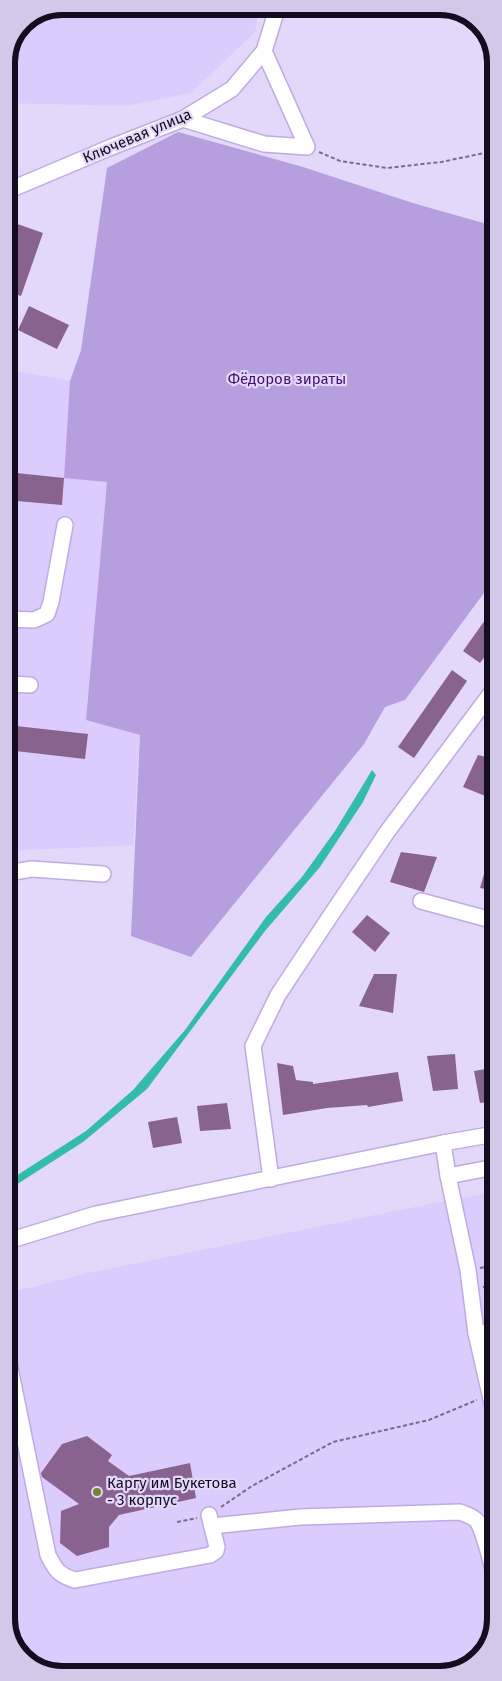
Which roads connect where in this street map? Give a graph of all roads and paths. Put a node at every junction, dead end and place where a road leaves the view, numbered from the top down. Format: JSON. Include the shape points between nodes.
{"nodes":[{"id":1,"x":275,"y":15,"type":"edge"},
{"id":2,"x":264,"y":51,"type":"junction"},
{"id":3,"x":183,"y":119,"type":"junction"},
{"id":4,"x":308,"y":147,"type":"junction"},
{"id":5,"x":487,"y":152,"type":"edge"},
{"id":6,"x":15,"y":187,"type":"edge"},
{"id":7,"x":65,"y":525,"type":"dead end"},
{"id":8,"x":15,"y":619,"type":"edge"},
{"id":9,"x":15,"y":684,"type":"edge"},
{"id":10,"x":30,"y":685,"type":"dead end"},
{"id":11,"x":487,"y":699,"type":"edge"},
{"id":12,"x":15,"y":872,"type":"edge"},
{"id":13,"x":103,"y":874,"type":"dead end"},
{"id":14,"x":421,"y":901,"type":"dead end"},
{"id":15,"x":487,"y":919,"type":"edge"},
{"id":16,"x":487,"y":1135,"type":"edge"},
{"id":17,"x":443,"y":1143,"type":"junction"},
{"id":18,"x":487,"y":1169,"type":"edge"},
{"id":19,"x":448,"y":1176,"type":"junction"},
{"id":20,"x":271,"y":1179,"type":"junction"},
{"id":21,"x":15,"y":1239,"type":"edge"},
{"id":22,"x":487,"y":1332,"type":"edge"},
{"id":23,"x":476,"y":1333,"type":"junction"},
{"id":24,"x":487,"y":1380,"type":"edge"},
{"id":25,"x":15,"y":1392,"type":"edge"},
{"id":26,"x":487,"y":1394,"type":"edge"},
{"id":27,"x":211,"y":1520,"type":"junction"},
{"id":28,"x":177,"y":1522,"type":"dead end"},
{"id":29,"x":487,"y":1544,"type":"edge"}],
"edges":[{"from":1,"to":2,"type":"street","name":"Ключевая улица"},
{"from":2,"to":3,"type":"street","name":"Ключевая улица","via":[[232,90]]},
{"from":2,"to":4,"type":"street"},
{"from":3,"to":4,"type":"street","via":[[264,144]]},
{"from":3,"to":6,"type":"street","name":"Ключевая улица"},
{"from":4,"to":5,"type":"path","via":[[340,161],[387,168]]},
{"from":7,"to":8,"type":"street","via":[[47,614],[34,620]]},
{"from":9,"to":10,"type":"street"},
{"from":11,"to":20,"type":"street","via":[[331,915],[278,995],[253,1046]]},
{"from":12,"to":13,"type":"street","via":[[32,869]]},
{"from":14,"to":15,"type":"street"},
{"from":16,"to":17,"type":"street"},
{"from":17,"to":19,"type":"street"},
{"from":17,"to":20,"type":"street"},
{"from":18,"to":19,"type":"street"},
{"from":19,"to":23,"type":"street","via":[[468,1270]]},
{"from":20,"to":21,"type":"street","via":[[96,1214]]},
{"from":22,"to":23,"type":"street"},
{"from":23,"to":24,"type":"street"},
{"from":25,"to":27,"type":"street","via":[[48,1555],[63,1576],[75,1580],[210,1555],[217,1547]]},
{"from":26,"to":27,"type":"path","via":[[429,1420],[333,1442],[252,1486]]},
{"from":27,"to":28,"type":"path"},
{"from":27,"to":29,"type":"street","via":[[460,1512],[477,1521]]}]}
